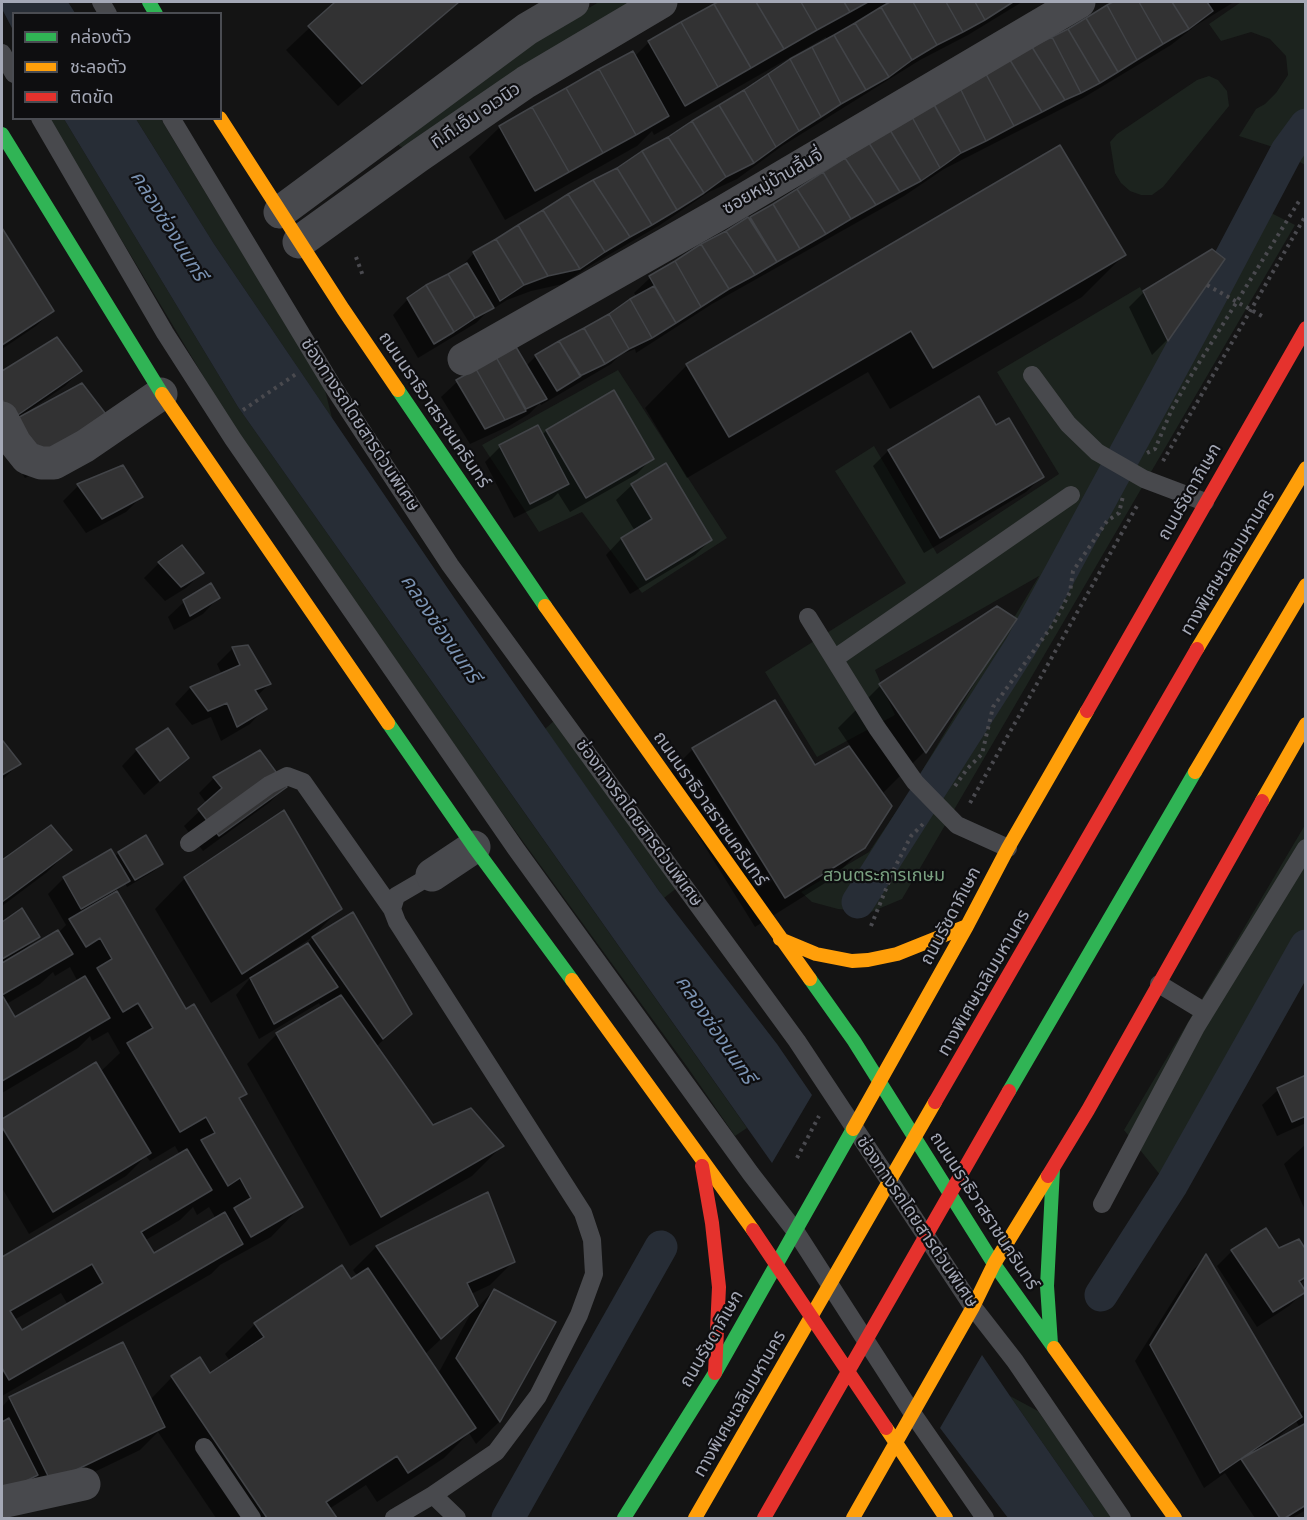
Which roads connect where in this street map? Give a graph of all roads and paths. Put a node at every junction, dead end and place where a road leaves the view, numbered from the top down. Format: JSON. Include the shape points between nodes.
{"nodes":[{"id":1,"x":573,"y":2,"type":"edge"},
{"id":2,"x":661,"y":2,"type":"edge"},
{"id":3,"x":1079,"y":2,"type":"edge"},
{"id":4,"x":2,"y":53,"type":"edge"},
{"id":5,"x":12,"y":70,"type":"edge"},
{"id":6,"x":41,"y":120,"type":"edge"},
{"id":7,"x":172,"y":120,"type":"edge"},
{"id":8,"x":222,"y":120,"type":"edge"},
{"id":9,"x":2,"y":134,"type":"edge"},
{"id":10,"x":1301,"y":198,"type":"dead end"},
{"id":11,"x":280,"y":212,"type":"junction"},
{"id":12,"x":1305,"y":215,"type":"edge"},
{"id":13,"x":298,"y":242,"type":"junction"},
{"id":14,"x":1207,"y":285,"type":"dead end"},
{"id":15,"x":1236,"y":301,"type":"junction"},
{"id":16,"x":1251,"y":309,"type":"junction"},
{"id":17,"x":1262,"y":316,"type":"dead end"},
{"id":18,"x":1305,"y":328,"type":"edge"},
{"id":19,"x":464,"y":359,"type":"dead end"},
{"id":20,"x":304,"y":369,"type":"dead end"},
{"id":21,"x":1032,"y":375,"type":"dead end"},
{"id":22,"x":161,"y":394,"type":"junction"},
{"id":23,"x":237,"y":413,"type":"dead end"},
{"id":24,"x":2,"y":418,"type":"edge"},
{"id":25,"x":1141,"y":456,"type":"dead end"},
{"id":26,"x":1305,"y":468,"type":"edge"},
{"id":27,"x":1148,"y":480,"type":"junction"},
{"id":28,"x":1123,"y":493,"type":"dead end"},
{"id":29,"x":1071,"y":495,"type":"dead end"},
{"id":30,"x":1205,"y":502,"type":"junction"},
{"id":31,"x":1305,"y":585,"type":"edge"},
{"id":32,"x":808,"y":617,"type":"dead end"},
{"id":33,"x":834,"y":659,"type":"junction"},
{"id":34,"x":1305,"y":724,"type":"edge"},
{"id":35,"x":935,"y":803,"type":"junction"},
{"id":36,"x":957,"y":825,"type":"junction"},
{"id":37,"x":189,"y":843,"type":"dead end"},
{"id":38,"x":474,"y":847,"type":"junction"},
{"id":39,"x":1008,"y":848,"type":"junction"},
{"id":40,"x":1305,"y":848,"type":"edge"},
{"id":41,"x":432,"y":875,"type":"joint"},
{"id":42,"x":393,"y":909,"type":"junction"},
{"id":43,"x":967,"y":926,"type":"junction"},
{"id":44,"x":870,"y":929,"type":"dead end"},
{"id":45,"x":780,"y":939,"type":"junction"},
{"id":46,"x":1159,"y":984,"type":"junction"},
{"id":47,"x":1205,"y":1012,"type":"junction"},
{"id":48,"x":879,"y":1082,"type":"junction"},
{"id":49,"x":821,"y":1112,"type":"dead end"},
{"id":50,"x":853,"y":1127,"type":"junction"},
{"id":51,"x":701,"y":1156,"type":"junction"},
{"id":52,"x":795,"y":1161,"type":"dead end"},
{"id":53,"x":1053,"y":1169,"type":"junction"},
{"id":54,"x":1102,"y":1204,"type":"dead end"},
{"id":55,"x":796,"y":1232,"type":"junction"},
{"id":56,"x":776,"y":1263,"type":"junction"},
{"id":57,"x":994,"y":1264,"type":"junction"},
{"id":58,"x":973,"y":1307,"type":"junction"},
{"id":59,"x":1051,"y":1344,"type":"junction"},
{"id":60,"x":715,"y":1372,"type":"junction"},
{"id":61,"x":913,"y":1414,"type":"junction"},
{"id":62,"x":896,"y":1443,"type":"junction"},
{"id":63,"x":204,"y":1447,"type":"dead end"},
{"id":64,"x":84,"y":1484,"type":"dead end"},
{"id":65,"x":433,"y":1496,"type":"junction"},
{"id":66,"x":2,"y":1502,"type":"edge"},
{"id":67,"x":252,"y":1518,"type":"edge"},
{"id":68,"x":394,"y":1518,"type":"edge"},
{"id":69,"x":457,"y":1518,"type":"edge"},
{"id":70,"x":624,"y":1518,"type":"edge"},
{"id":71,"x":695,"y":1518,"type":"edge"},
{"id":72,"x":764,"y":1518,"type":"edge"},
{"id":73,"x":853,"y":1518,"type":"edge"},
{"id":74,"x":946,"y":1518,"type":"edge"},
{"id":75,"x":986,"y":1518,"type":"edge"},
{"id":76,"x":1122,"y":1518,"type":"edge"},
{"id":77,"x":1175,"y":1518,"type":"edge"}],
"edges":[{"from":1,"to":11,"type":"street","via":[[517,36]]},
{"from":2,"to":13,"type":"street","name":"ที.ที.เอ็น อเวนิว","via":[[526,82]]},
{"from":3,"to":19,"type":"street","name":"ซอยหมู่บ้านลิ้นจี่"},
{"from":4,"to":5,"type":"lane"},
{"from":6,"to":55,"type":"lane","via":[[165,333],[239,448],[516,849]]},
{"from":7,"to":50,"type":"lane","name":"ช่องทางรถโดยสารด่วนพิเศษ","via":[[332,385],[450,565],[753,979]]},
{"from":8,"to":11,"type":"main road","name":"ถนนนราธิวาสราชนครินทร์"},
{"from":9,"to":22,"type":"main road"},
{"from":10,"to":15,"type":"path"},
{"from":11,"to":13,"type":"main road","name":"ถนนนราธิวาสราชนครินทร์"},
{"from":12,"to":16,"type":"path"},
{"from":13,"to":45,"type":"main road","name":"ถนนนราธิวาสราชนครินทร์","via":[[579,655]]},
{"from":14,"to":15,"type":"path"},
{"from":15,"to":16,"type":"path"},
{"from":15,"to":25,"type":"path","via":[[1172,409],[1155,449]]},
{"from":16,"to":17,"type":"path"},
{"from":16,"to":27,"type":"path"},
{"from":18,"to":30,"type":"main road","name":"ถนนรัชดาภิเษก"},
{"from":20,"to":23,"type":"path"},
{"from":21,"to":27,"type":"lane","via":[[1068,424],[1097,452]]},
{"from":22,"to":24,"type":"street","via":[[54,463],[27,458]]},
{"from":22,"to":38,"type":"main road"},
{"from":26,"to":71,"type":"main road","name":"ทางพิเศษเฉลิมมหานคร"},
{"from":27,"to":30,"type":"lane"},
{"from":27,"to":36,"type":"path"},
{"from":28,"to":35,"type":"path","via":[[1119,513],[1107,521],[1073,571],[1070,592],[1054,622],[993,706],[982,754]]},
{"from":29,"to":33,"type":"lane"},
{"from":30,"to":39,"type":"main road","name":"ถนนรัชดาภิเษก"},
{"from":31,"to":72,"type":"main road"},
{"from":32,"to":33,"type":"lane"},
{"from":33,"to":35,"type":"lane","via":[[877,728]]},
{"from":34,"to":46,"type":"main road"},
{"from":35,"to":36,"type":"lane"},
{"from":35,"to":44,"type":"path","via":[[911,836]]},
{"from":36,"to":39,"type":"lane"},
{"from":37,"to":42,"type":"lane","via":[[287,776],[303,782]]},
{"from":38,"to":41,"type":"street"},
{"from":38,"to":51,"type":"main road"},
{"from":39,"to":43,"type":"main road","name":"ถนนรัชดาภิเษก"},
{"from":40,"to":47,"type":"lane"},
{"from":41,"to":42,"type":"lane","via":[[396,896]]},
{"from":42,"to":65,"type":"lane","via":[[403,932],[583,1213],[592,1240],[594,1274],[579,1315],[538,1396],[496,1452]]},
{"from":43,"to":45,"type":"main road","via":[[897,954],[868,960],[816,954]]},
{"from":43,"to":48,"type":"main road","name":"ถนนรัชดาภิเษก"},
{"from":45,"to":48,"type":"main road","name":"ถนนนราธิวาสราชนครินทร์"},
{"from":46,"to":47,"type":"lane"},
{"from":46,"to":53,"type":"main road"},
{"from":47,"to":54,"type":"lane"},
{"from":48,"to":50,"type":"main road","name":"ถนนรัชดาภิเษก"},
{"from":48,"to":57,"type":"main road","name":"ถนนนราธิวาสราชนครินทร์"},
{"from":49,"to":52,"type":"path"},
{"from":50,"to":55,"type":"main road","name":"ถนนรัชดาภิเษก"},
{"from":50,"to":58,"type":"lane","name":"ช่องทางรถโดยสารด่วนพิเศษ"},
{"from":51,"to":56,"type":"main road"},
{"from":51,"to":60,"type":"main road","via":[[719,1287]]},
{"from":53,"to":57,"type":"main road"},
{"from":53,"to":59,"type":"main road","via":[[1047,1286]]},
{"from":55,"to":56,"type":"main road","name":"ถนนรัชดาภิเษก"},
{"from":55,"to":61,"type":"lane"},
{"from":56,"to":60,"type":"main road","name":"ถนนรัชดาภิเษก"},
{"from":56,"to":62,"type":"main road"},
{"from":57,"to":58,"type":"main road"},
{"from":57,"to":59,"type":"main road","name":"ถนนนราธิวาสราชนครินทร์"},
{"from":58,"to":61,"type":"main road"},
{"from":58,"to":76,"type":"lane","name":"ช่องทางรถโดยสารด่วนพิเศษ","via":[[1016,1361]]},
{"from":59,"to":77,"type":"main road","name":"ถนนนราธิวาสราชนครินทร์"},
{"from":60,"to":70,"type":"main road","name":"ถนนรัชดาภิเษก"},
{"from":61,"to":62,"type":"main road"},
{"from":61,"to":75,"type":"lane"},
{"from":62,"to":73,"type":"main road"},
{"from":62,"to":74,"type":"main road"},
{"from":63,"to":67,"type":"lane"},
{"from":64,"to":66,"type":"street"},
{"from":65,"to":68,"type":"lane"},
{"from":65,"to":69,"type":"lane"}]}
